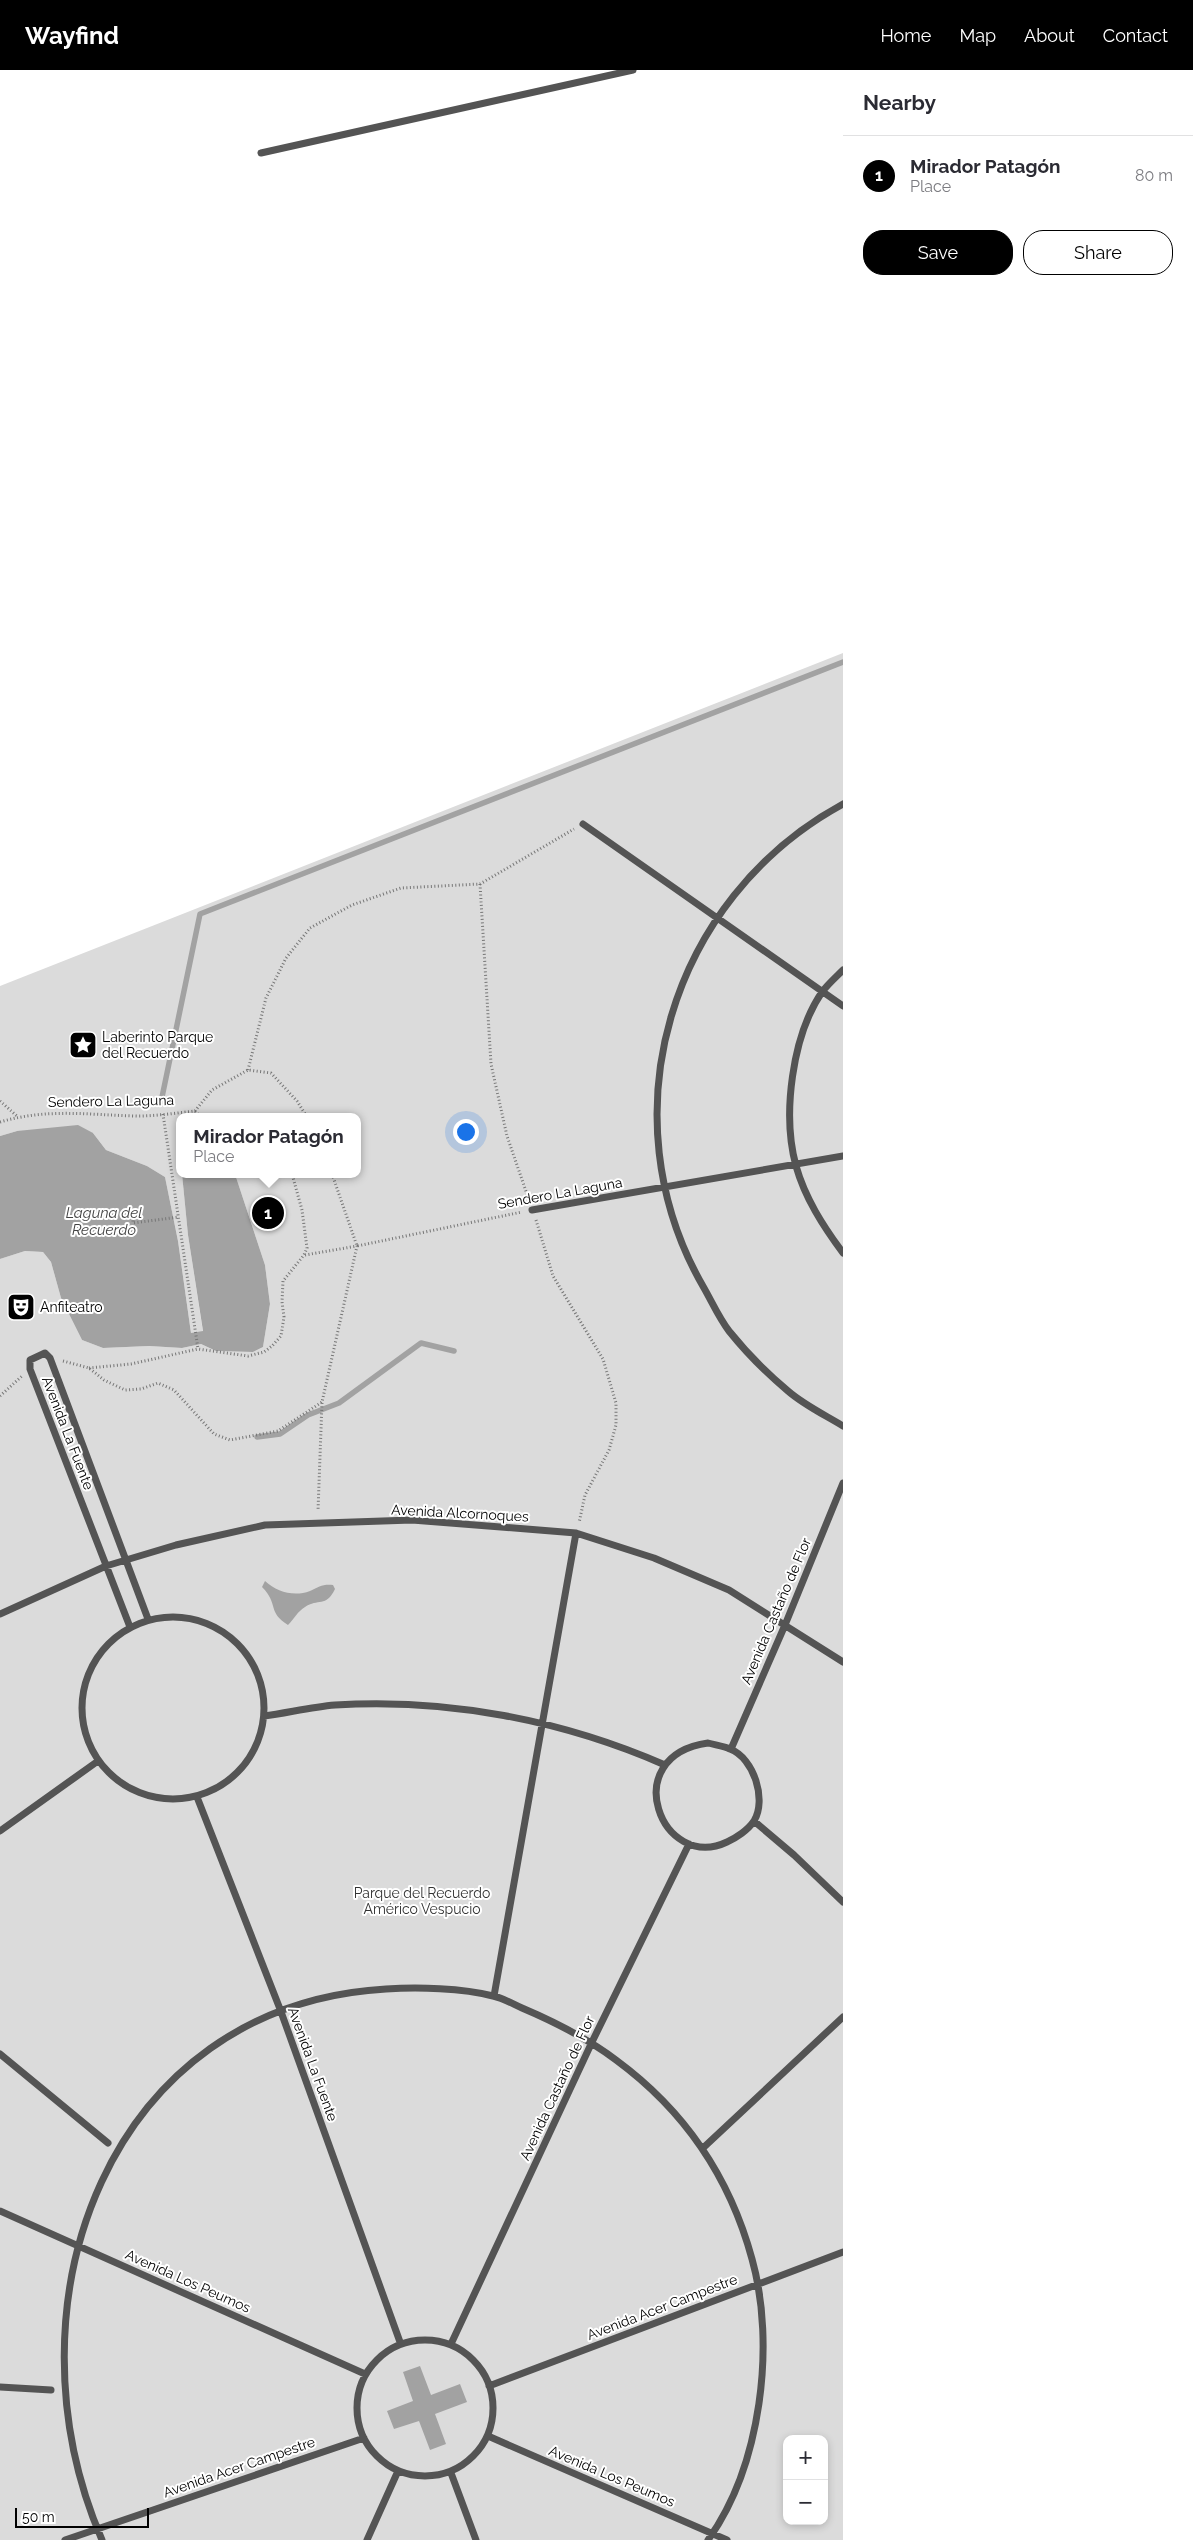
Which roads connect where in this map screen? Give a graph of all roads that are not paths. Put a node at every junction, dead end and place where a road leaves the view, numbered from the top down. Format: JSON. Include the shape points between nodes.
{"nodes":[{"id":1,"x":633,"y":70,"type":"edge"},
{"id":2,"x":261,"y":153,"type":"dead end"},
{"id":3,"x":843,"y":804,"type":"edge"},
{"id":4,"x":583,"y":824,"type":"road end"},
{"id":5,"x":716,"y":917,"type":"junction"},
{"id":6,"x":843,"y":970,"type":"edge"},
{"id":7,"x":822,"y":992,"type":"junction"},
{"id":8,"x":843,"y":1006,"type":"edge"},
{"id":9,"x":843,"y":1156,"type":"edge"},
{"id":10,"x":796,"y":1164,"type":"junction"},
{"id":11,"x":663,"y":1187,"type":"junction"},
{"id":12,"x":532,"y":1210,"type":"road end"},
{"id":13,"x":843,"y":1253,"type":"edge"},
{"id":14,"x":843,"y":1426,"type":"edge"},
{"id":15,"x":843,"y":1483,"type":"edge"},
{"id":16,"x":576,"y":1533,"type":"junction"},
{"id":17,"x":127,"y":1560,"type":"junction"},
{"id":18,"x":106,"y":1566,"type":"junction"},
{"id":19,"x":0,"y":1614,"type":"edge"},
{"id":20,"x":148,"y":1619,"type":"junction"},
{"id":21,"x":785,"y":1625,"type":"junction"},
{"id":22,"x":130,"y":1627,"type":"junction"},
{"id":23,"x":843,"y":1662,"type":"edge"},
{"id":24,"x":264,"y":1716,"type":"junction"},
{"id":25,"x":543,"y":1723,"type":"junction"},
{"id":26,"x":731,"y":1749,"type":"junction"},
{"id":27,"x":98,"y":1761,"type":"junction"},
{"id":28,"x":665,"y":1765,"type":"junction"},
{"id":29,"x":197,"y":1797,"type":"junction"},
{"id":30,"x":754,"y":1821,"type":"junction"},
{"id":31,"x":0,"y":1831,"type":"edge"},
{"id":32,"x":689,"y":1844,"type":"junction"},
{"id":33,"x":843,"y":1902,"type":"edge"},
{"id":34,"x":494,"y":1996,"type":"junction"},
{"id":35,"x":280,"y":2009,"type":"junction"},
{"id":36,"x":843,"y":2017,"type":"edge"},
{"id":37,"x":592,"y":2042,"type":"junction"},
{"id":38,"x":0,"y":2054,"type":"edge"},
{"id":39,"x":138,"y":2106,"type":"dead end"},
{"id":40,"x":114,"y":2136,"type":"dead end"},
{"id":41,"x":108,"y":2143,"type":"junction"},
{"id":42,"x":703,"y":2148,"type":"junction"},
{"id":43,"x":104,"y":2151,"type":"dead end"},
{"id":44,"x":0,"y":2211,"type":"edge"},
{"id":45,"x":65,"y":2232,"type":"dead end"},
{"id":46,"x":62,"y":2239,"type":"junction"},
{"id":47,"x":61,"y":2248,"type":"dead end"},
{"id":48,"x":843,"y":2252,"type":"edge"},
{"id":49,"x":759,"y":2283,"type":"junction"},
{"id":50,"x":400,"y":2342,"type":"junction"},
{"id":51,"x":451,"y":2344,"type":"junction"},
{"id":52,"x":365,"y":2374,"type":"junction"},
{"id":53,"x":489,"y":2386,"type":"junction"},
{"id":54,"x":0,"y":2388,"type":"edge"},
{"id":55,"x":52,"y":2400,"type":"dead end"},
{"id":56,"x":488,"y":2436,"type":"junction"},
{"id":57,"x":364,"y":2438,"type":"junction"},
{"id":58,"x":398,"y":2472,"type":"junction"},
{"id":59,"x":451,"y":2473,"type":"junction"},
{"id":60,"x":72,"y":2475,"type":"dead end"},
{"id":61,"x":96,"y":2529,"type":"junction"},
{"id":62,"x":713,"y":2533,"type":"junction"},
{"id":63,"x":66,"y":2540,"type":"edge"},
{"id":64,"x":102,"y":2540,"type":"edge"},
{"id":65,"x":367,"y":2540,"type":"edge"},
{"id":66,"x":476,"y":2540,"type":"edge"},
{"id":67,"x":708,"y":2540,"type":"edge"},
{"id":68,"x":727,"y":2540,"type":"edge"}],
"edges":[{"from":1,"to":2,"type":"lane"},
{"from":3,"to":5,"type":"lane","via":[[814,820],[766,858]]},
{"from":4,"to":5,"type":"lane"},
{"from":5,"to":7,"type":"lane"},
{"from":5,"to":11,"type":"lane","via":[[689,964],[666,1032],[656,1102]]},
{"from":6,"to":7,"type":"lane"},
{"from":7,"to":8,"type":"lane"},
{"from":7,"to":10,"type":"lane","via":[[794,1060],[789,1103]]},
{"from":9,"to":10,"type":"lane","name":"Sendero La Laguna"},
{"from":10,"to":11,"type":"lane","name":"Sendero La Laguna"},
{"from":10,"to":13,"type":"lane","via":[[823,1227]]},
{"from":11,"to":12,"type":"lane","name":"Sendero La Laguna"},
{"from":11,"to":14,"type":"lane","via":[[685,1256],[728,1330],[789,1392]]},
{"from":15,"to":21,"type":"lane","name":"Avenida Castaño de Flor"},
{"from":16,"to":17,"type":"lane","name":"Avenida Alcornoques","via":[[412,1520],[266,1525],[176,1545]]},
{"from":16,"to":21,"type":"lane","name":"Avenida Alcornoques","via":[[654,1558],[729,1590]]},
{"from":16,"to":25,"type":"lane"},
{"from":17,"to":18,"type":"lane","name":"Avenida Alcornoques"},
{"from":17,"to":18,"type":"lane","name":"Avenida La Fuente","via":[[50,1358],[45,1354],[37,1355],[30,1360],[30,1368]]},
{"from":17,"to":20,"type":"lane","name":"Avenida La Fuente"},
{"from":18,"to":19,"type":"lane","name":"Avenida Alcornoques"},
{"from":18,"to":22,"type":"lane","name":"Avenida La Fuente"},
{"from":20,"to":22,"type":"lane"},
{"from":20,"to":24,"type":"lane","via":[[170,1617],[200,1622],[228,1636],[250,1659],[264,1688]]},
{"from":21,"to":23,"type":"lane","name":"Avenida Alcornoques"},
{"from":21,"to":26,"type":"lane","name":"Avenida Castaño de Flor"},
{"from":22,"to":27,"type":"lane","via":[[115,1637],[97,1658],[85,1682],[82,1710],[86,1737]]},
{"from":24,"to":25,"type":"lane","via":[[334,1705],[399,1704]]},
{"from":24,"to":29,"type":"lane","via":[[258,1743],[243,1767],[223,1785]]},
{"from":25,"to":28,"type":"lane","via":[[623,1747]]},
{"from":25,"to":34,"type":"lane"},
{"from":26,"to":28,"type":"lane","via":[[708,1744],[691,1746],[676,1753]]},
{"from":26,"to":30,"type":"lane","via":[[750,1767],[757,1783]]},
{"from":27,"to":29,"type":"lane","via":[[118,1782],[142,1795],[170,1800]]},
{"from":27,"to":31,"type":"lane"},
{"from":28,"to":32,"type":"lane","via":[[656,1796],[659,1813],[667,1827]]},
{"from":29,"to":35,"type":"lane","name":"Avenida La Fuente"},
{"from":30,"to":32,"type":"lane","via":[[736,1838],[723,1844],[709,1847]]},
{"from":30,"to":33,"type":"lane"},
{"from":32,"to":37,"type":"lane","name":"Avenida Castaño de Flor"},
{"from":34,"to":35,"type":"lane","via":[[419,1987],[357,1991]]},
{"from":34,"to":37,"type":"lane"},
{"from":35,"to":39,"type":"lane","via":[[228,2034],[180,2066]]},
{"from":35,"to":50,"type":"lane","name":"Avenida La Fuente"},
{"from":36,"to":42,"type":"lane"},
{"from":37,"to":42,"type":"lane","via":[[666,2103]]},
{"from":37,"to":51,"type":"lane","name":"Avenida Castaño de Flor"},
{"from":38,"to":41,"type":"lane"},
{"from":40,"to":41,"type":"lane"},
{"from":41,"to":43,"type":"lane"},
{"from":42,"to":49,"type":"lane","via":[[725,2184],[744,2229]]},
{"from":44,"to":46,"type":"lane","name":"Avenida Los Peumos"},
{"from":45,"to":46,"type":"lane"},
{"from":46,"to":47,"type":"lane"},
{"from":46,"to":52,"type":"lane","name":"Avenida Los Peumos"},
{"from":48,"to":49,"type":"lane","name":"Avenida Acer Campestre"},
{"from":49,"to":53,"type":"lane","name":"Avenida Acer Campestre"},
{"from":49,"to":62,"type":"lane","via":[[764,2328],[762,2381],[754,2433],[738,2483]]},
{"from":50,"to":51,"type":"lane","via":[[434,2340]]},
{"from":50,"to":52,"type":"lane","via":[[379,2357]]},
{"from":51,"to":53,"type":"lane","via":[[469,2355],[483,2372]]},
{"from":52,"to":57,"type":"lane","via":[[357,2410]]},
{"from":53,"to":56,"type":"lane","via":[[493,2414]]},
{"from":54,"to":55,"type":"lane","via":[[50,2386]]},
{"from":56,"to":59,"type":"lane","via":[[474,2456]]},
{"from":56,"to":62,"type":"lane","name":"Avenida Los Peumos"},
{"from":57,"to":58,"type":"lane","via":[[373,2453]]},
{"from":57,"to":61,"type":"lane","name":"Avenida Acer Campestre"},
{"from":58,"to":59,"type":"lane","via":[[419,2476]]},
{"from":58,"to":65,"type":"lane"},
{"from":59,"to":66,"type":"lane"},
{"from":60,"to":61,"type":"lane"},
{"from":61,"to":63,"type":"lane","name":"Avenida Acer Campestre"},
{"from":61,"to":64,"type":"lane"},
{"from":62,"to":67,"type":"lane"},
{"from":62,"to":68,"type":"lane","name":"Avenida Los Peumos"}]}
